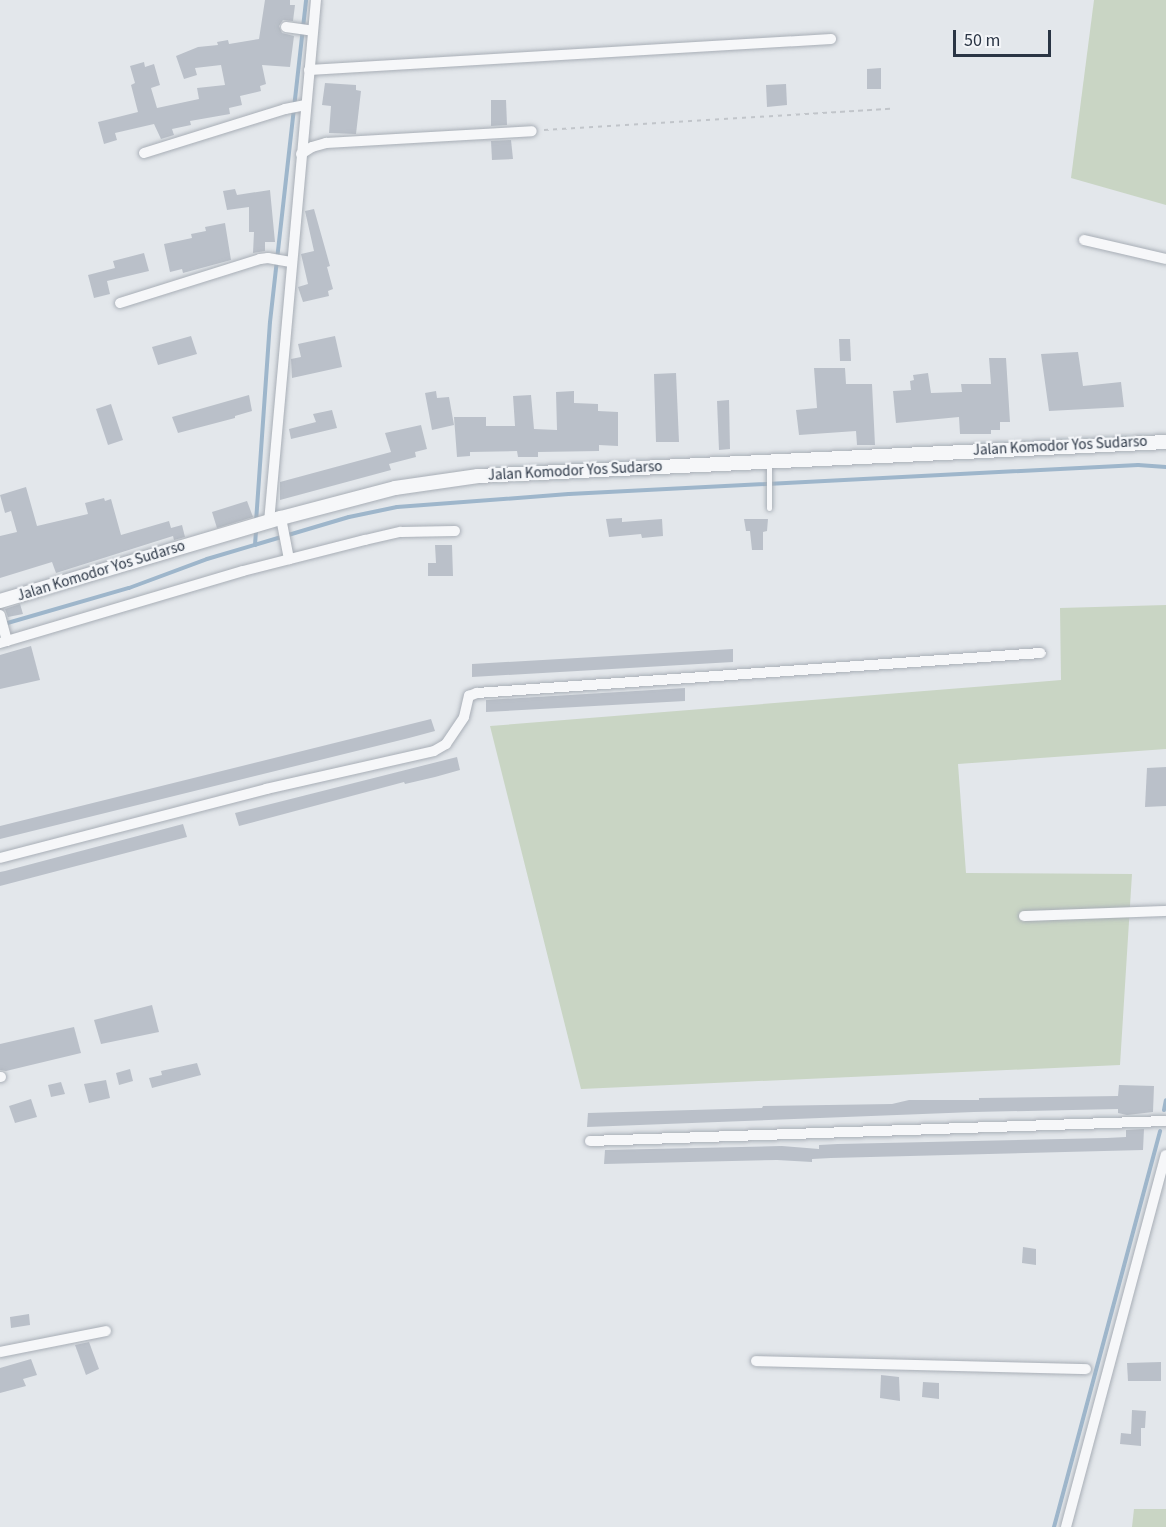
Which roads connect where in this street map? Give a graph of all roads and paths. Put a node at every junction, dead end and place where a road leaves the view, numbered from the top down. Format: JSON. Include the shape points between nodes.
{"nodes":[{"id":1,"x":316,"y":0,"type":"edge"},
{"id":2,"x":291,"y":28,"type":"dead end"},
{"id":3,"x":311,"y":30,"type":"junction"},
{"id":4,"x":831,"y":39,"type":"dead end"},
{"id":5,"x":309,"y":70,"type":"junction"},
{"id":6,"x":304,"y":106,"type":"junction"},
{"id":7,"x":890,"y":109,"type":"dead end"},
{"id":8,"x":532,"y":131,"type":"joint"},
{"id":9,"x":144,"y":153,"type":"dead end"},
{"id":10,"x":301,"y":154,"type":"junction"},
{"id":11,"x":1084,"y":240,"type":"dead end"},
{"id":12,"x":1166,"y":259,"type":"edge"},
{"id":13,"x":288,"y":261,"type":"junction"},
{"id":14,"x":120,"y":303,"type":"dead end"},
{"id":15,"x":1166,"y":442,"type":"edge"},
{"id":16,"x":769,"y":468,"type":"junction"},
{"id":17,"x":769,"y":508,"type":"dead end"},
{"id":18,"x":274,"y":522,"type":"junction"},
{"id":19,"x":455,"y":531,"type":"dead end"},
{"id":20,"x":288,"y":555,"type":"junction"},
{"id":21,"x":0,"y":602,"type":"edge"},
{"id":22,"x":0,"y":616,"type":"edge"},
{"id":23,"x":4,"y":640,"type":"edge"},
{"id":24,"x":1041,"y":653,"type":"dead end"},
{"id":25,"x":0,"y":858,"type":"edge"},
{"id":26,"x":1166,"y":912,"type":"edge"},
{"id":27,"x":1024,"y":916,"type":"dead end"},
{"id":28,"x":1166,"y":1121,"type":"edge"},
{"id":29,"x":590,"y":1141,"type":"dead end"},
{"id":30,"x":1166,"y":1155,"type":"edge"},
{"id":31,"x":106,"y":1331,"type":"dead end"},
{"id":32,"x":0,"y":1352,"type":"edge"},
{"id":33,"x":756,"y":1361,"type":"dead end"},
{"id":34,"x":1086,"y":1369,"type":"dead end"},
{"id":35,"x":1066,"y":1527,"type":"edge"}],
"edges":[{"from":1,"to":3,"type":"street"},
{"from":2,"to":3,"type":"street"},
{"from":3,"to":5,"type":"street"},
{"from":4,"to":5,"type":"street"},
{"from":5,"to":6,"type":"street"},
{"from":6,"to":9,"type":"street"},
{"from":6,"to":10,"type":"street"},
{"from":7,"to":8,"type":"path"},
{"from":8,"to":10,"type":"street","via":[[326,143]]},
{"from":10,"to":13,"type":"street"},
{"from":11,"to":12,"type":"street"},
{"from":13,"to":14,"type":"street","via":[[260,259]]},
{"from":13,"to":18,"type":"street"},
{"from":15,"to":16,"type":"street","name":"Jalan Komodor Yos Sudarso"},
{"from":16,"to":17,"type":"lane"},
{"from":16,"to":18,"type":"street","name":"Jalan Komodor Yos Sudarso","via":[[478,476],[394,488]]},
{"from":18,"to":20,"type":"street"},
{"from":18,"to":21,"type":"street","name":"Jalan Komodor Yos Sudarso","via":[[246,527]]},
{"from":19,"to":20,"type":"street","via":[[401,532]]},
{"from":20,"to":23,"type":"street"},
{"from":22,"to":23,"type":"street"},
{"from":24,"to":25,"type":"street","via":[[477,693],[470,696],[464,717],[446,744],[434,751],[266,789]]},
{"from":26,"to":27,"type":"street"},
{"from":28,"to":29,"type":"street"},
{"from":30,"to":35,"type":"street"},
{"from":31,"to":32,"type":"street"},
{"from":33,"to":34,"type":"street"}]}
